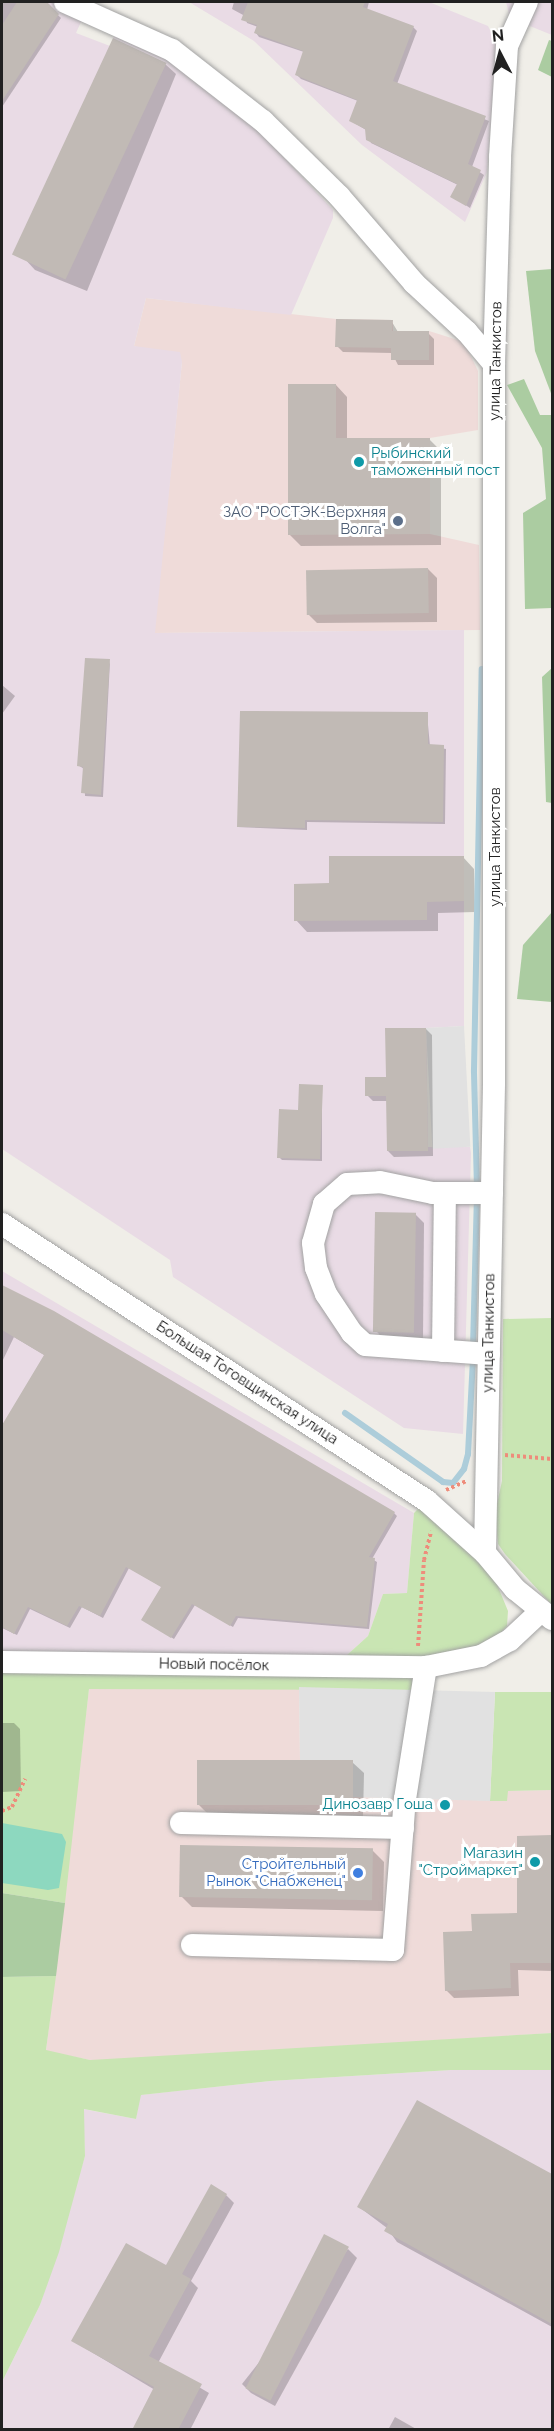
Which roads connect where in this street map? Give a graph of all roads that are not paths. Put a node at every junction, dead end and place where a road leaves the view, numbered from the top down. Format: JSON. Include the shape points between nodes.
{"nodes":[{"id":1,"x":65,"y":2,"type":"edge"},
{"id":2,"x":527,"y":2,"type":"edge"},
{"id":3,"x":494,"y":364,"type":"junction"},
{"id":4,"x":445,"y":1193,"type":"junction"},
{"id":5,"x":492,"y":1193,"type":"junction"},
{"id":6,"x":2,"y":1224,"type":"edge"},
{"id":7,"x":444,"y":1351,"type":"junction"},
{"id":8,"x":489,"y":1354,"type":"junction"},
{"id":9,"x":484,"y":1553,"type":"junction"},
{"id":10,"x":547,"y":1615,"type":"edge"},
{"id":11,"x":2,"y":1662,"type":"edge"},
{"id":12,"x":426,"y":1667,"type":"junction"},
{"id":13,"x":181,"y":1823,"type":"dead end"},
{"id":14,"x":403,"y":1828,"type":"junction"},
{"id":15,"x":192,"y":1946,"type":"dead end"}],
"edges":[{"from":1,"to":3,"type":"street","via":[[172,50],[263,121],[339,195],[414,283]]},
{"from":2,"to":3,"type":"street","name":"улица Танкистов","via":[[507,46]]},
{"from":3,"to":5,"type":"street","name":"улица Танкистов","via":[[496,886]]},
{"from":4,"to":5,"type":"street"},
{"from":4,"to":7,"type":"street"},
{"from":4,"to":7,"type":"street","via":[[381,1182],[348,1184],[324,1204],[313,1243],[316,1268],[326,1294],[360,1341],[376,1348]]},
{"from":5,"to":8,"type":"street","name":"улица Танкистов"},
{"from":6,"to":9,"type":"street","name":"Большая Тоговщинская улица","via":[[396,1479],[427,1501]]},
{"from":7,"to":8,"type":"street"},
{"from":8,"to":9,"type":"street","name":"улица Танкистов"},
{"from":9,"to":10,"type":"street","via":[[515,1589]]},
{"from":10,"to":12,"type":"street","name":"Новый посёлок","via":[[481,1656]]},
{"from":11,"to":12,"type":"street","name":"Новый посёлок"},
{"from":12,"to":14,"type":"street"},
{"from":13,"to":14,"type":"street"},
{"from":14,"to":15,"type":"street","via":[[393,1950]]}]}
